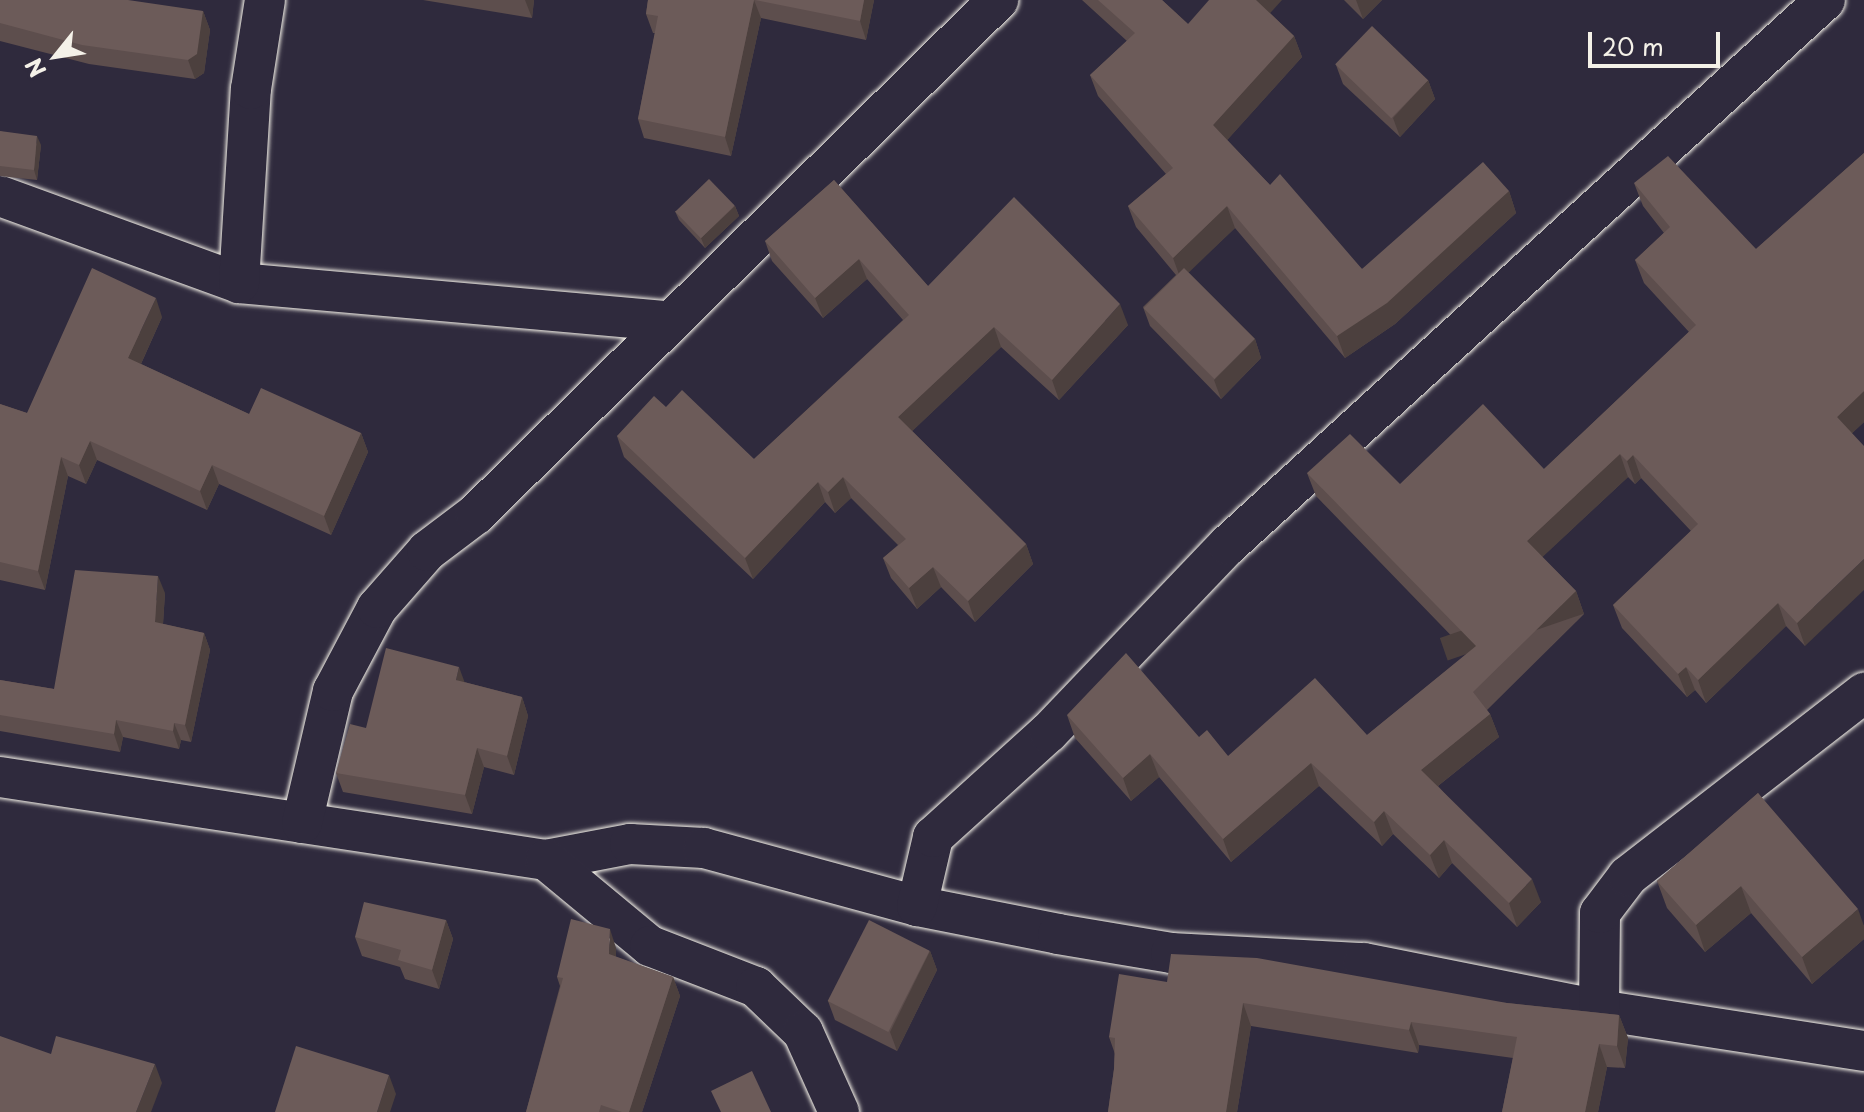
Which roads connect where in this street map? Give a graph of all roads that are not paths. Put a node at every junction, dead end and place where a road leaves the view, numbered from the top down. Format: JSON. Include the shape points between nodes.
{"nodes":[{"id":1,"x":265,"y":0,"type":"edge"},
{"id":2,"x":998,"y":0,"type":"edge"},
{"id":3,"x":1825,"y":0,"type":"edge"},
{"id":4,"x":0,"y":196,"type":"edge"},
{"id":5,"x":239,"y":283,"type":"junction"},
{"id":6,"x":666,"y":321,"type":"junction"},
{"id":7,"x":1864,"y":693,"type":"edge"},
{"id":8,"x":0,"y":777,"type":"edge"},
{"id":9,"x":302,"y":823,"type":"junction"},
{"id":10,"x":546,"y":860,"type":"junction"},
{"id":11,"x":917,"y":906,"type":"junction"},
{"id":12,"x":1599,"y":1010,"type":"junction"},
{"id":13,"x":1864,"y":1051,"type":"edge"},
{"id":14,"x":839,"y":1112,"type":"edge"}],
"edges":[{"from":1,"to":5,"type":"street","via":[[251,89]]},
{"from":2,"to":6,"type":"street"},
{"from":3,"to":11,"type":"street","via":[[1228,545],[1049,732],[933,837]]},
{"from":4,"to":5,"type":"street"},
{"from":5,"to":6,"type":"street"},
{"from":6,"to":9,"type":"street","via":[[377,608],[333,691]]},
{"from":7,"to":12,"type":"street","via":[[1628,876],[1600,913]]},
{"from":8,"to":9,"type":"street"},
{"from":9,"to":10,"type":"street"},
{"from":10,"to":11,"type":"street","via":[[630,844],[704,848]]},
{"from":10,"to":14,"type":"street","via":[[650,946],[756,987],[803,1032]]},
{"from":11,"to":12,"type":"street","via":[[1171,953],[1364,963]]},
{"from":12,"to":13,"type":"street"}]}
